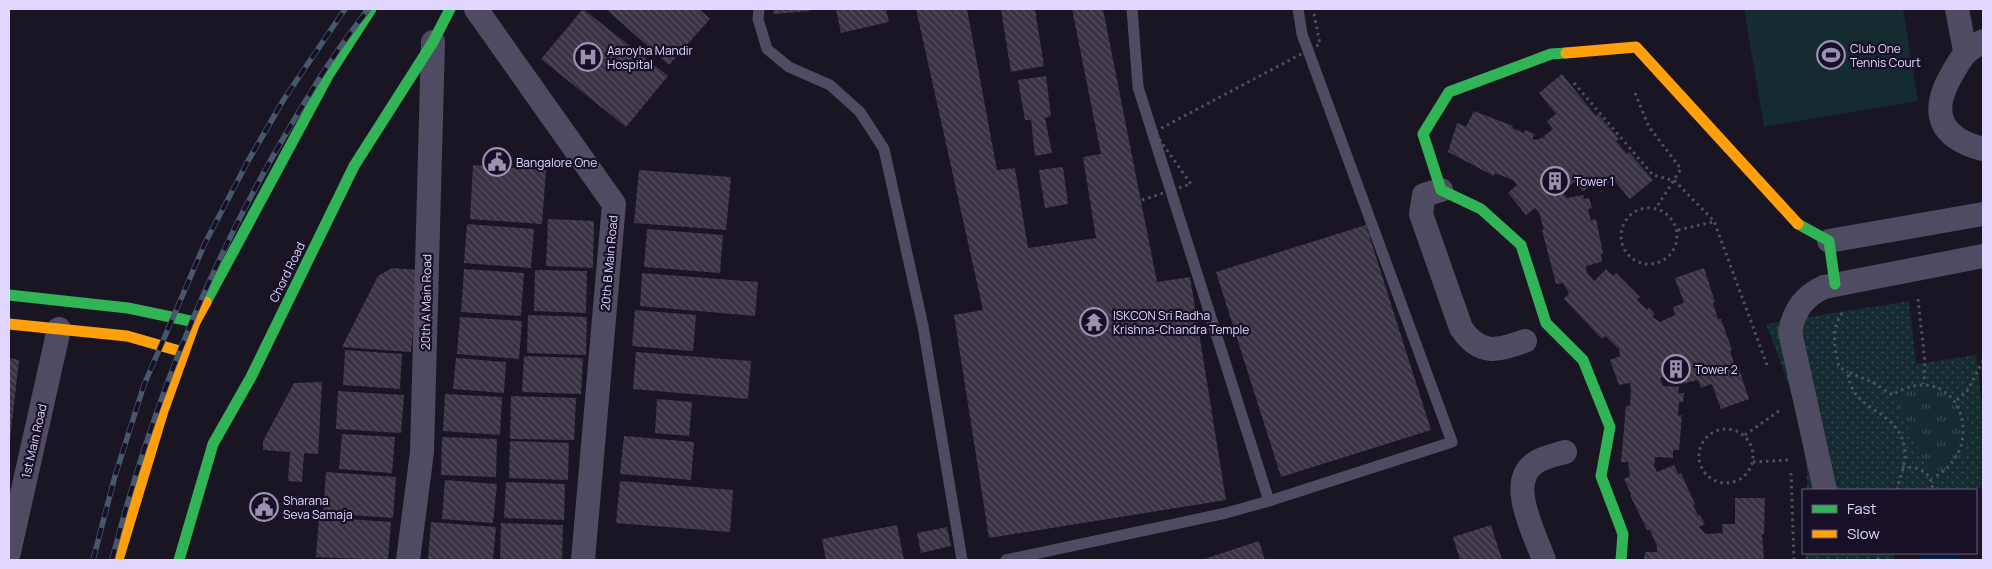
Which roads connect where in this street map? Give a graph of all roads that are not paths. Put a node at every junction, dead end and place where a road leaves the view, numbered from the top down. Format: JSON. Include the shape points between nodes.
{"nodes":[{"id":1,"x":372,"y":9,"type":"edge"},
{"id":2,"x":450,"y":9,"type":"edge"},
{"id":3,"x":476,"y":9,"type":"edge"},
{"id":4,"x":759,"y":9,"type":"edge"},
{"id":5,"x":1132,"y":9,"type":"edge"},
{"id":6,"x":1298,"y":9,"type":"edge"},
{"id":7,"x":1957,"y":9,"type":"edge"},
{"id":8,"x":432,"y":42,"type":"junction"},
{"id":9,"x":1974,"y":46,"type":"edge"},
{"id":10,"x":1983,"y":149,"type":"edge"},
{"id":11,"x":1441,"y":190,"type":"junction"},
{"id":12,"x":1983,"y":214,"type":"edge"},
{"id":13,"x":1829,"y":241,"type":"junction"},
{"id":14,"x":1983,"y":256,"type":"edge"},
{"id":15,"x":1835,"y":284,"type":"junction"},
{"id":16,"x":9,"y":295,"type":"edge"},
{"id":17,"x":195,"y":322,"type":"junction"},
{"id":18,"x":9,"y":324,"type":"edge"},
{"id":19,"x":59,"y":329,"type":"junction"},
{"id":20,"x":1525,"y":341,"type":"dead end"},
{"id":21,"x":182,"y":352,"type":"junction"},
{"id":22,"x":1564,"y":452,"type":"dead end"},
{"id":23,"x":1825,"y":489,"type":"edge"},
{"id":24,"x":1269,"y":501,"type":"junction"},
{"id":25,"x":9,"y":552,"type":"edge"},
{"id":26,"x":118,"y":560,"type":"edge"},
{"id":27,"x":179,"y":560,"type":"edge"},
{"id":28,"x":408,"y":560,"type":"edge"},
{"id":29,"x":582,"y":560,"type":"edge"},
{"id":30,"x":962,"y":560,"type":"edge"},
{"id":31,"x":1006,"y":560,"type":"edge"},
{"id":32,"x":1544,"y":560,"type":"edge"},
{"id":33,"x":1622,"y":560,"type":"edge"}],
"edges":[{"from":1,"to":17,"type":"street","via":[[325,82]]},
{"from":2,"to":8,"type":"street","name":"Chord Road"},
{"from":3,"to":29,"type":"street","name":"20th B Main Road","via":[[614,204]]},
{"from":4,"to":30,"type":"lane","via":[[758,19],[767,49],[789,66],[830,85],[860,112],[884,149],[922,326]]},
{"from":5,"to":24,"type":"lane","via":[[1138,87]]},
{"from":6,"to":24,"type":"lane","via":[[1302,34],[1452,442]]},
{"from":7,"to":9,"type":"street"},
{"from":8,"to":27,"type":"street","name":"Chord Road","via":[[354,166],[251,377],[213,444]]},
{"from":8,"to":28,"type":"street","name":"20th A Main Road","via":[[422,452]]},
{"from":9,"to":10,"type":"street","via":[[1941,92],[1939,104],[1946,128],[1955,138]]},
{"from":11,"to":13,"type":"street","via":[[1423,134],[1449,92],[1551,54],[1636,47],[1796,224]]},
{"from":11,"to":20,"type":"street","via":[[1424,196],[1421,214],[1461,328],[1467,338],[1487,350],[1498,351]]},
{"from":11,"to":33,"type":"street","via":[[1481,209],[1521,245],[1546,323],[1583,360],[1610,427],[1601,476],[1623,534]]},
{"from":12,"to":13,"type":"street"},
{"from":13,"to":15,"type":"street"},
{"from":14,"to":15,"type":"street"},
{"from":15,"to":23,"type":"street","via":[[1804,299],[1794,314],[1790,332]]},
{"from":16,"to":17,"type":"street","via":[[128,308]]},
{"from":17,"to":21,"type":"street"},
{"from":18,"to":19,"type":"street"},
{"from":19,"to":21,"type":"street","via":[[127,336]]},
{"from":19,"to":25,"type":"street","name":"1st Main Road"},
{"from":21,"to":26,"type":"street"},
{"from":22,"to":32,"type":"street","via":[[1536,461],[1523,476],[1523,500]]},
{"from":24,"to":31,"type":"lane"}]}
